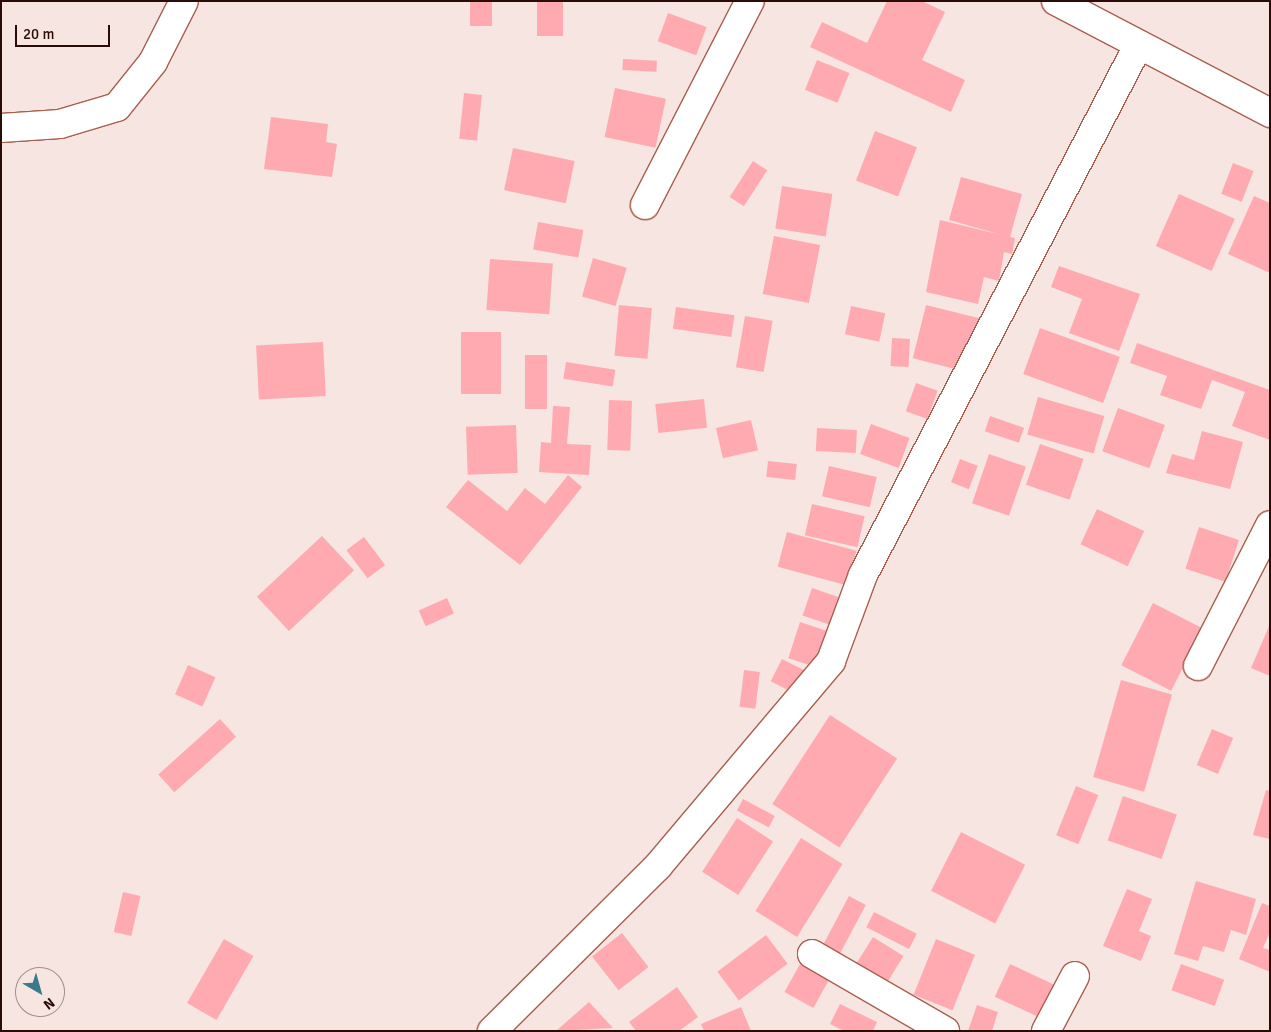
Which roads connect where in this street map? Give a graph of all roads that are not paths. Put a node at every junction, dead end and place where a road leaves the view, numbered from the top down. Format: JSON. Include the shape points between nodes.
{"nodes":[{"id":1,"x":184,"y":1,"type":"edge"},
{"id":2,"x":750,"y":1,"type":"edge"},
{"id":3,"x":1056,"y":1,"type":"edge"},
{"id":4,"x":1139,"y":44,"type":"junction"},
{"id":5,"x":1270,"y":113,"type":"edge"},
{"id":6,"x":1,"y":128,"type":"edge"},
{"id":7,"x":645,"y":205,"type":"dead end"},
{"id":8,"x":1270,"y":525,"type":"edge"},
{"id":9,"x":1198,"y":666,"type":"dead end"},
{"id":10,"x":812,"y":954,"type":"dead end"},
{"id":11,"x":1075,"y":976,"type":"dead end"},
{"id":12,"x":492,"y":1031,"type":"edge"},
{"id":13,"x":945,"y":1031,"type":"edge"},
{"id":14,"x":1046,"y":1031,"type":"edge"}],
"edges":[{"from":1,"to":6,"type":"street","via":[[153,62],[117,108],[60,124]]},
{"from":2,"to":7,"type":"street"},
{"from":3,"to":4,"type":"street"},
{"from":4,"to":5,"type":"street"},
{"from":4,"to":12,"type":"street","via":[[863,575],[831,661],[658,866]]},
{"from":8,"to":9,"type":"street"},
{"from":10,"to":13,"type":"street"},
{"from":11,"to":14,"type":"street"}]}
